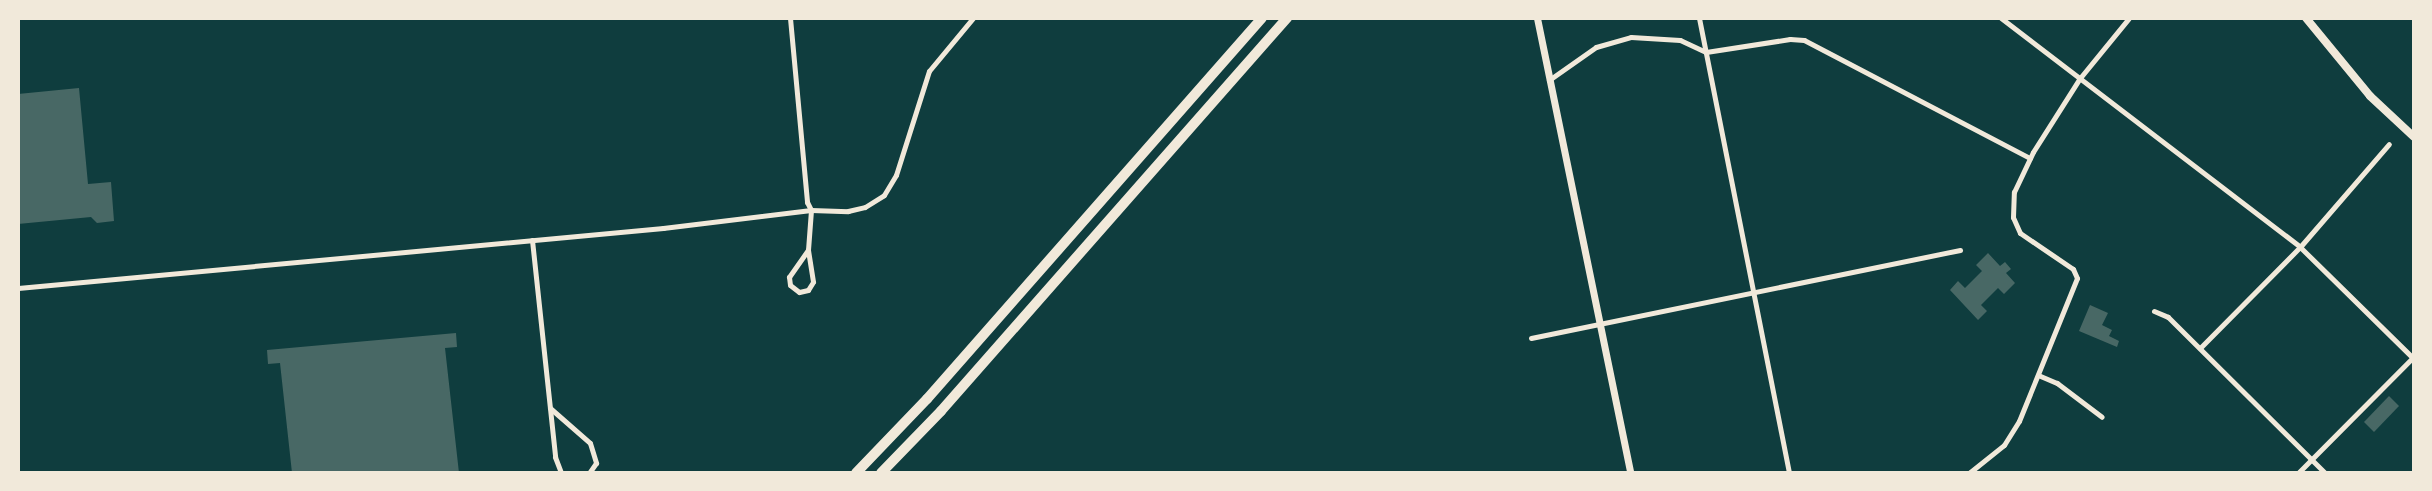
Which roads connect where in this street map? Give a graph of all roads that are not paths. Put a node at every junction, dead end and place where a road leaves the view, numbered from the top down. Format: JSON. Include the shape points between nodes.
{"nodes":[{"id":1,"x":790,"y":18,"type":"edge"},
{"id":2,"x":973,"y":18,"type":"edge"},
{"id":3,"x":1262,"y":18,"type":"edge"},
{"id":4,"x":1287,"y":18,"type":"edge"},
{"id":5,"x":1537,"y":18,"type":"edge"},
{"id":6,"x":1699,"y":18,"type":"edge"},
{"id":7,"x":2001,"y":18,"type":"edge"},
{"id":8,"x":2129,"y":18,"type":"edge"},
{"id":9,"x":2306,"y":18,"type":"edge"},
{"id":10,"x":1706,"y":52,"type":"junction"},
{"id":11,"x":2080,"y":78,"type":"junction"},
{"id":12,"x":1549,"y":80,"type":"junction"},
{"id":13,"x":2414,"y":137,"type":"edge"},
{"id":14,"x":2389,"y":144,"type":"dead end"},
{"id":15,"x":2030,"y":158,"type":"junction"},
{"id":16,"x":811,"y":210,"type":"junction"},
{"id":17,"x":532,"y":240,"type":"junction"},
{"id":18,"x":2301,"y":247,"type":"junction"},
{"id":19,"x":808,"y":250,"type":"junction"},
{"id":20,"x":1959,"y":250,"type":"dead end"},
{"id":21,"x":18,"y":288,"type":"edge"},
{"id":22,"x":1752,"y":294,"type":"junction"},
{"id":23,"x":2154,"y":311,"type":"dead end"},
{"id":24,"x":1600,"y":324,"type":"junction"},
{"id":25,"x":1531,"y":338,"type":"dead end"},
{"id":26,"x":2200,"y":348,"type":"junction"},
{"id":27,"x":2413,"y":357,"type":"edge"},
{"id":28,"x":2038,"y":375,"type":"junction"},
{"id":29,"x":550,"y":408,"type":"junction"},
{"id":30,"x":2102,"y":417,"type":"dead end"},
{"id":31,"x":2312,"y":459,"type":"junction"},
{"id":32,"x":561,"y":473,"type":"edge"},
{"id":33,"x":589,"y":473,"type":"edge"},
{"id":34,"x":856,"y":473,"type":"edge"},
{"id":35,"x":881,"y":473,"type":"edge"},
{"id":36,"x":1630,"y":473,"type":"edge"},
{"id":37,"x":1789,"y":473,"type":"edge"},
{"id":38,"x":1969,"y":473,"type":"edge"},
{"id":39,"x":2298,"y":473,"type":"edge"},
{"id":40,"x":2325,"y":473,"type":"edge"}],
"edges":[{"from":1,"to":16,"type":"street","via":[[807,202]]},
{"from":2,"to":16,"type":"street","via":[[929,71],[896,175],[884,195],[848,212]]},
{"from":3,"to":34,"type":"highway","via":[[935,390]]},
{"from":4,"to":35,"type":"highway","via":[[949,402]]},
{"from":5,"to":12,"type":"street"},
{"from":6,"to":10,"type":"street"},
{"from":7,"to":11,"type":"street"},
{"from":8,"to":11,"type":"street"},
{"from":9,"to":13,"type":"main road","via":[[2370,96]]},
{"from":10,"to":12,"type":"street","via":[[1680,40],[1631,37],[1596,47]]},
{"from":10,"to":15,"type":"street","via":[[1804,40]]},
{"from":10,"to":22,"type":"street"},
{"from":11,"to":15,"type":"street"},
{"from":11,"to":18,"type":"street"},
{"from":12,"to":24,"type":"street"},
{"from":14,"to":18,"type":"street"},
{"from":15,"to":28,"type":"street","via":[[2014,192],[2012,208],[2020,233],[2073,269],[2077,278]]},
{"from":16,"to":17,"type":"street"},
{"from":16,"to":19,"type":"street"},
{"from":17,"to":21,"type":"street"},
{"from":17,"to":29,"type":"street"},
{"from":18,"to":26,"type":"street"},
{"from":18,"to":27,"type":"street"},
{"from":19,"to":19,"type":"street","via":[[789,277],[790,285],[799,292],[807,290],[813,282]]},
{"from":20,"to":22,"type":"street"},
{"from":22,"to":24,"type":"street"},
{"from":22,"to":37,"type":"street"},
{"from":23,"to":26,"type":"street","via":[[2168,317]]},
{"from":24,"to":25,"type":"street"},
{"from":24,"to":36,"type":"street"},
{"from":26,"to":31,"type":"street"},
{"from":27,"to":31,"type":"street"},
{"from":28,"to":30,"type":"street","via":[[2057,383]]},
{"from":28,"to":38,"type":"street","via":[[2004,445]]},
{"from":29,"to":32,"type":"street","via":[[555,457]]},
{"from":29,"to":33,"type":"street","via":[[590,443],[596,463]]},
{"from":31,"to":39,"type":"street"},
{"from":31,"to":40,"type":"street"}]}
